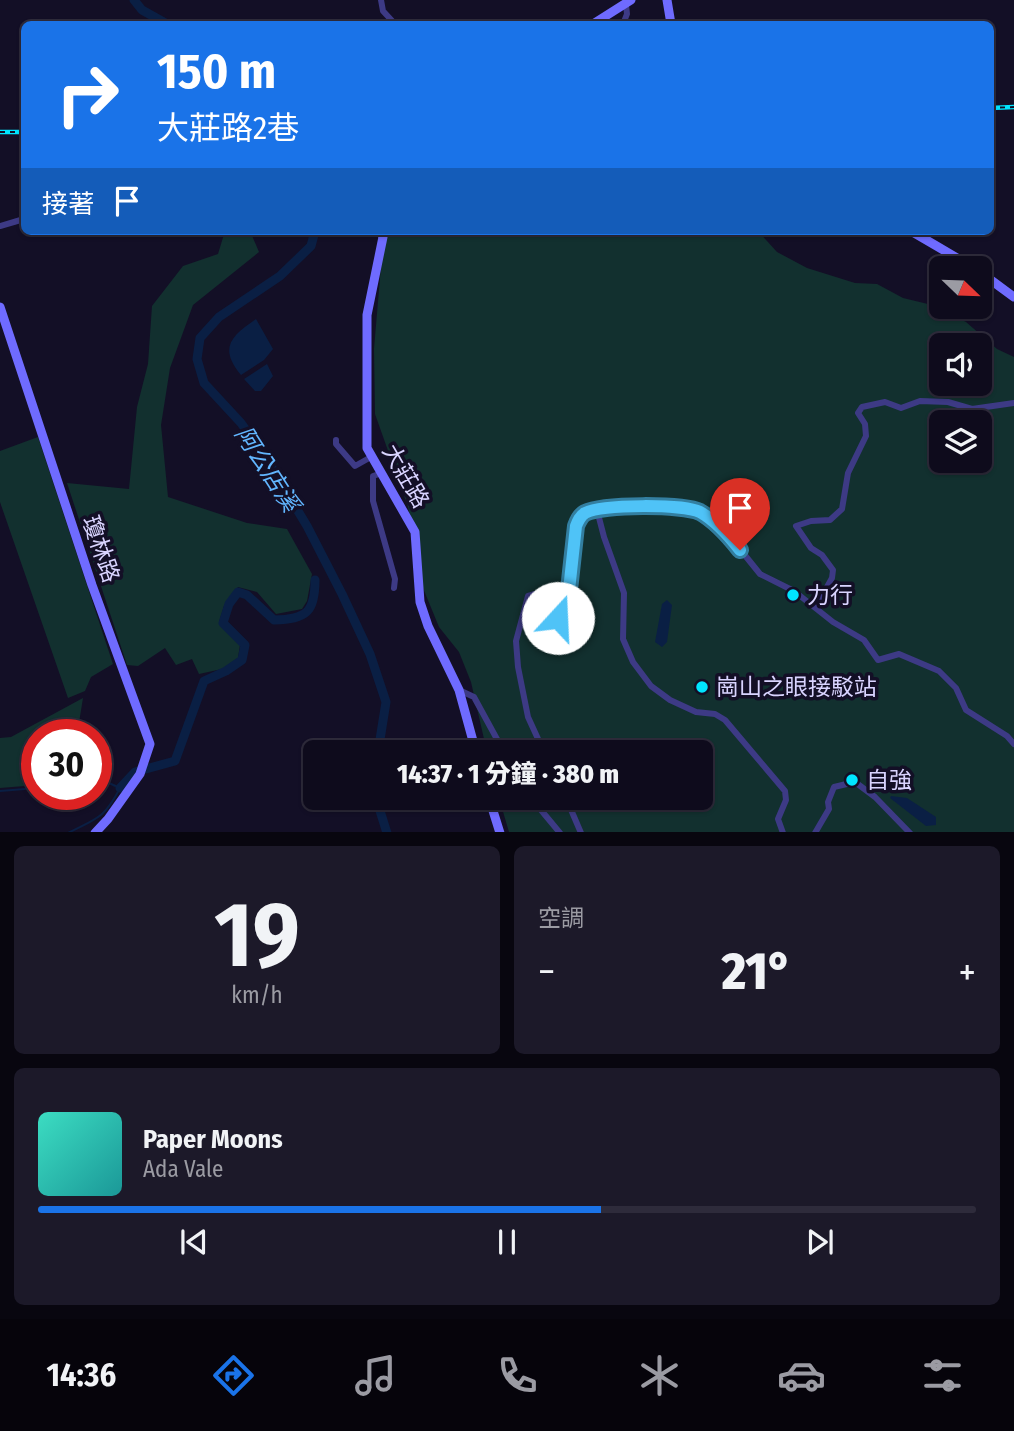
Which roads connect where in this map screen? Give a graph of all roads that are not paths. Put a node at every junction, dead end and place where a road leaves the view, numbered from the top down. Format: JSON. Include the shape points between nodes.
{"nodes":[{"id":1,"x":381,"y":0,"type":"edge"},
{"id":2,"x":667,"y":0,"type":"edge"},
{"id":3,"x":629,"y":2,"type":"edge"},
{"id":4,"x":392,"y":21,"type":"edge"},
{"id":5,"x":598,"y":21,"type":"edge"},
{"id":6,"x":624,"y":21,"type":"edge"},
{"id":7,"x":670,"y":21,"type":"edge"},
{"id":8,"x":21,"y":220,"type":"edge"},
{"id":9,"x":0,"y":226,"type":"edge"},
{"id":10,"x":382,"y":235,"type":"edge"},
{"id":11,"x":918,"y":235,"type":"edge"},
{"id":12,"x":954,"y":256,"type":"edge"},
{"id":13,"x":992,"y":281,"type":"edge"},
{"id":14,"x":1014,"y":298,"type":"edge"},
{"id":15,"x":0,"y":307,"type":"edge"},
{"id":16,"x":1014,"y":403,"type":"edge"},
{"id":17,"x":336,"y":440,"type":"dead end"},
{"id":18,"x":371,"y":457,"type":"junction"},
{"id":19,"x":382,"y":473,"type":"junction"},
{"id":20,"x":597,"y":510,"type":"junction"},
{"id":21,"x":394,"y":588,"type":"dead end"},
{"id":22,"x":816,"y":607,"type":"junction"},
{"id":23,"x":459,"y":690,"type":"junction"},
{"id":24,"x":473,"y":740,"type":"edge"},
{"id":25,"x":497,"y":740,"type":"edge"},
{"id":26,"x":539,"y":740,"type":"edge"},
{"id":27,"x":1014,"y":744,"type":"edge"},
{"id":28,"x":493,"y":810,"type":"edge"},
{"id":29,"x":541,"y":810,"type":"edge"},
{"id":30,"x":571,"y":810,"type":"edge"},
{"id":31,"x":95,"y":832,"type":"edge"},
{"id":32,"x":500,"y":832,"type":"edge"},
{"id":33,"x":560,"y":832,"type":"edge"},
{"id":34,"x":580,"y":832,"type":"edge"},
{"id":35,"x":783,"y":832,"type":"edge"},
{"id":36,"x":815,"y":832,"type":"edge"},
{"id":37,"x":911,"y":832,"type":"edge"}],
"edges":[{"from":1,"to":4,"type":"street"},
{"from":2,"to":7,"type":"street"},
{"from":3,"to":5,"type":"street"},
{"from":3,"to":6,"type":"street"},
{"from":8,"to":9,"type":"street"},
{"from":10,"to":18,"type":"street","name":"大莊路","via":[[367,315],[367,448]]},
{"from":11,"to":12,"type":"street"},
{"from":13,"to":14,"type":"street"},
{"from":15,"to":31,"type":"street","name":"瓊林路","via":[[150,744],[140,774]]},
{"from":16,"to":22,"type":"street","via":[[972,409],[932,401],[901,408],[885,402],[862,407],[858,413],[866,436],[848,473],[842,509],[830,520],[796,526],[833,570]]},
{"from":17,"to":18,"type":"street","via":[[355,467]]},
{"from":18,"to":19,"type":"street","name":"大莊路"},
{"from":19,"to":21,"type":"street","via":[[373,476],[373,501],[396,579]]},
{"from":19,"to":23,"type":"street","name":"大莊路","via":[[415,532],[419,602]]},
{"from":20,"to":22,"type":"street","via":[[627,506],[701,513],[731,538],[760,574]]},
{"from":20,"to":26,"type":"street","via":[[579,518],[576,526],[569,590],[558,618],[549,616],[544,599],[535,594],[528,596],[522,615],[516,641],[518,667],[528,717]]},
{"from":20,"to":35,"type":"street","via":[[624,593],[623,639],[633,662],[651,686],[670,700],[725,720],[785,791],[778,818]]},
{"from":22,"to":27,"type":"street","via":[[864,640],[878,660],[900,654],[939,671],[956,688],[966,710]]},
{"from":23,"to":24,"type":"street","name":"大莊路"},
{"from":23,"to":25,"type":"street","via":[[474,698]]},
{"from":28,"to":32,"type":"street"},
{"from":29,"to":33,"type":"street"},
{"from":30,"to":34,"type":"street"},
{"from":36,"to":37,"type":"street","via":[[829,809],[834,788],[855,782]]}]}
